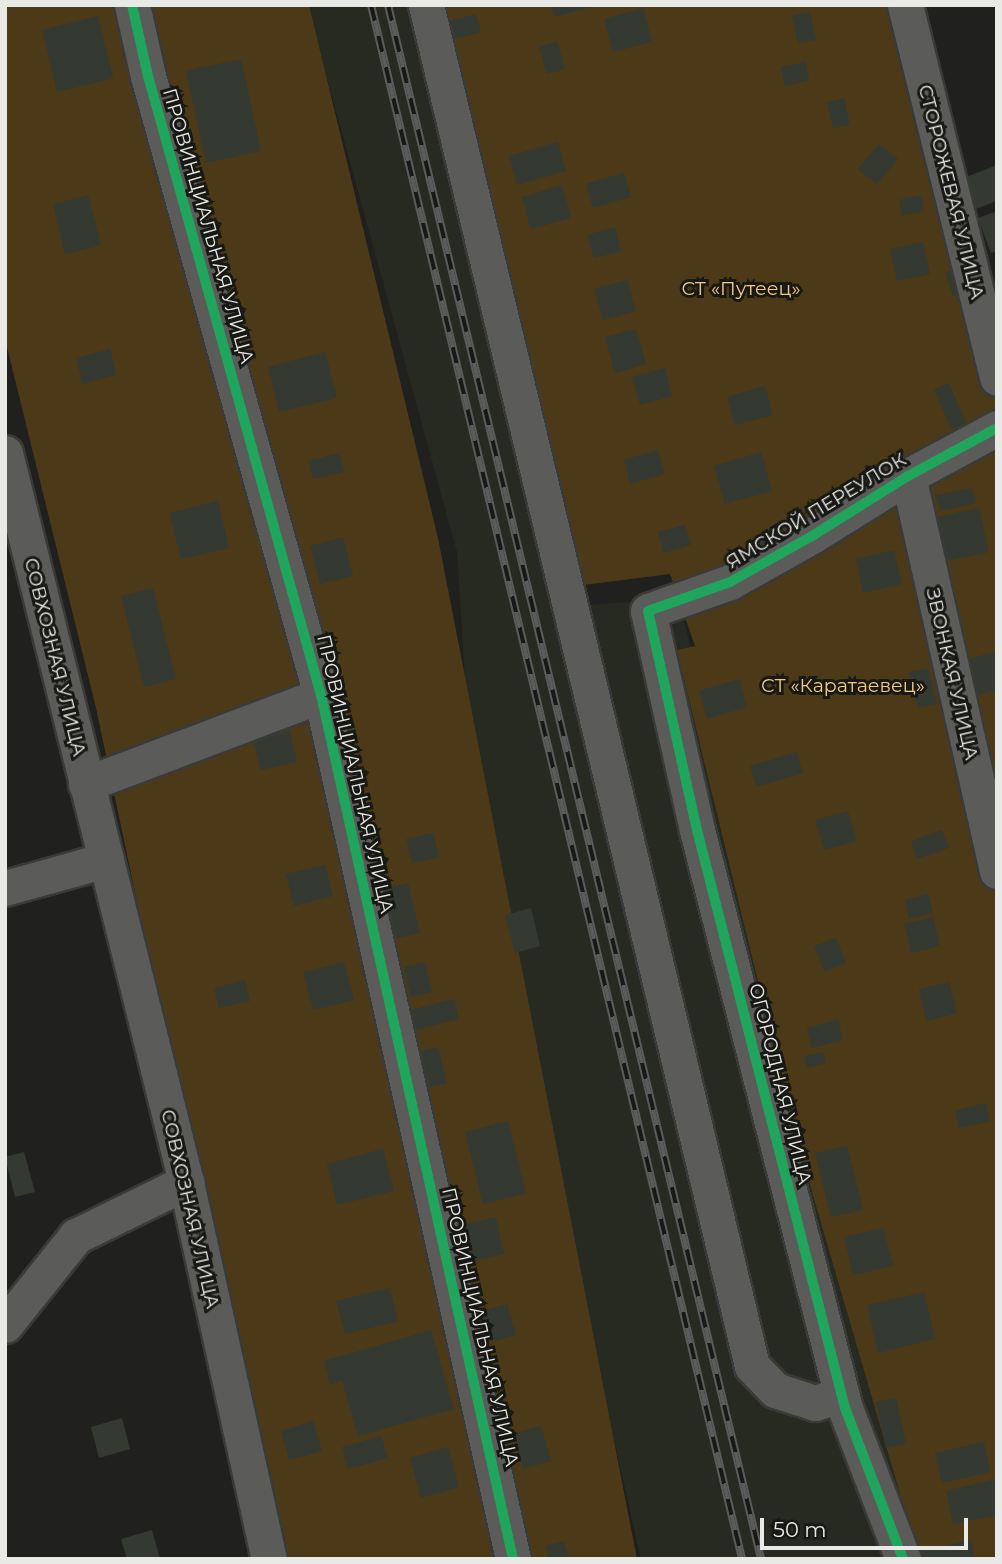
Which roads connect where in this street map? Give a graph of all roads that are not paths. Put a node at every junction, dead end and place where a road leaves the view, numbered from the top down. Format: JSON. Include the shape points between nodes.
{"nodes":[{"id":1,"x":132,"y":5,"type":"edge"},
{"id":2,"x":426,"y":5,"type":"edge"},
{"id":3,"x":905,"y":5,"type":"edge"},
{"id":4,"x":997,"y":378,"type":"edge"},
{"id":5,"x":997,"y":428,"type":"edge"},
{"id":6,"x":5,"y":453,"type":"edge"},
{"id":7,"x":908,"y":476,"type":"junction"},
{"id":8,"x":648,"y":611,"type":"joint"},
{"id":9,"x":321,"y":695,"type":"junction"},
{"id":10,"x":86,"y":784,"type":"junction"},
{"id":11,"x":106,"y":860,"type":"junction"},
{"id":12,"x":997,"y":871,"type":"edge"},
{"id":13,"x":5,"y":888,"type":"edge"},
{"id":14,"x":186,"y":1182,"type":"junction"},
{"id":15,"x":5,"y":1325,"type":"edge"},
{"id":16,"x":842,"y":1394,"type":"junction"},
{"id":17,"x":270,"y":1559,"type":"edge"},
{"id":18,"x":513,"y":1559,"type":"edge"},
{"id":19,"x":904,"y":1559,"type":"edge"}],
"edges":[{"from":1,"to":9,"type":"street","name":"ПРОВИНЦИАЛЬНАЯ УЛИЦА"},
{"from":2,"to":16,"type":"street","via":[[752,1366],[775,1390],[815,1403]]},
{"from":3,"to":4,"type":"street","name":"СТОРОЖЕВАЯ УЛИЦА"},
{"from":5,"to":7,"type":"street","name":"ЯМСКОЙ ПЕРЕУЛОК"},
{"from":6,"to":10,"type":"street","name":"СОВХОЗНАЯ УЛИЦА"},
{"from":7,"to":8,"type":"street","name":"ЯМСКОЙ ПЕРЕУЛОК","via":[[730,582]]},
{"from":7,"to":12,"type":"street","name":"ЗВОНКАЯ УЛИЦА"},
{"from":8,"to":16,"type":"street","name":"ОГОРОДНАЯ УЛИЦА","via":[[697,830]]},
{"from":9,"to":10,"type":"street"},
{"from":9,"to":18,"type":"street","name":"ПРОВИНЦИАЛЬНАЯ УЛИЦА"},
{"from":10,"to":11,"type":"street","name":"СОВХОЗНАЯ УЛИЦА"},
{"from":11,"to":13,"type":"street"},
{"from":11,"to":14,"type":"street","name":"СОВХОЗНАЯ УЛИЦА"},
{"from":14,"to":15,"type":"street","via":[[76,1236]]},
{"from":14,"to":17,"type":"street","name":"СОВХОЗНАЯ УЛИЦА"},
{"from":16,"to":19,"type":"street","name":"ОГОРОДНАЯ УЛИЦА"}]}
